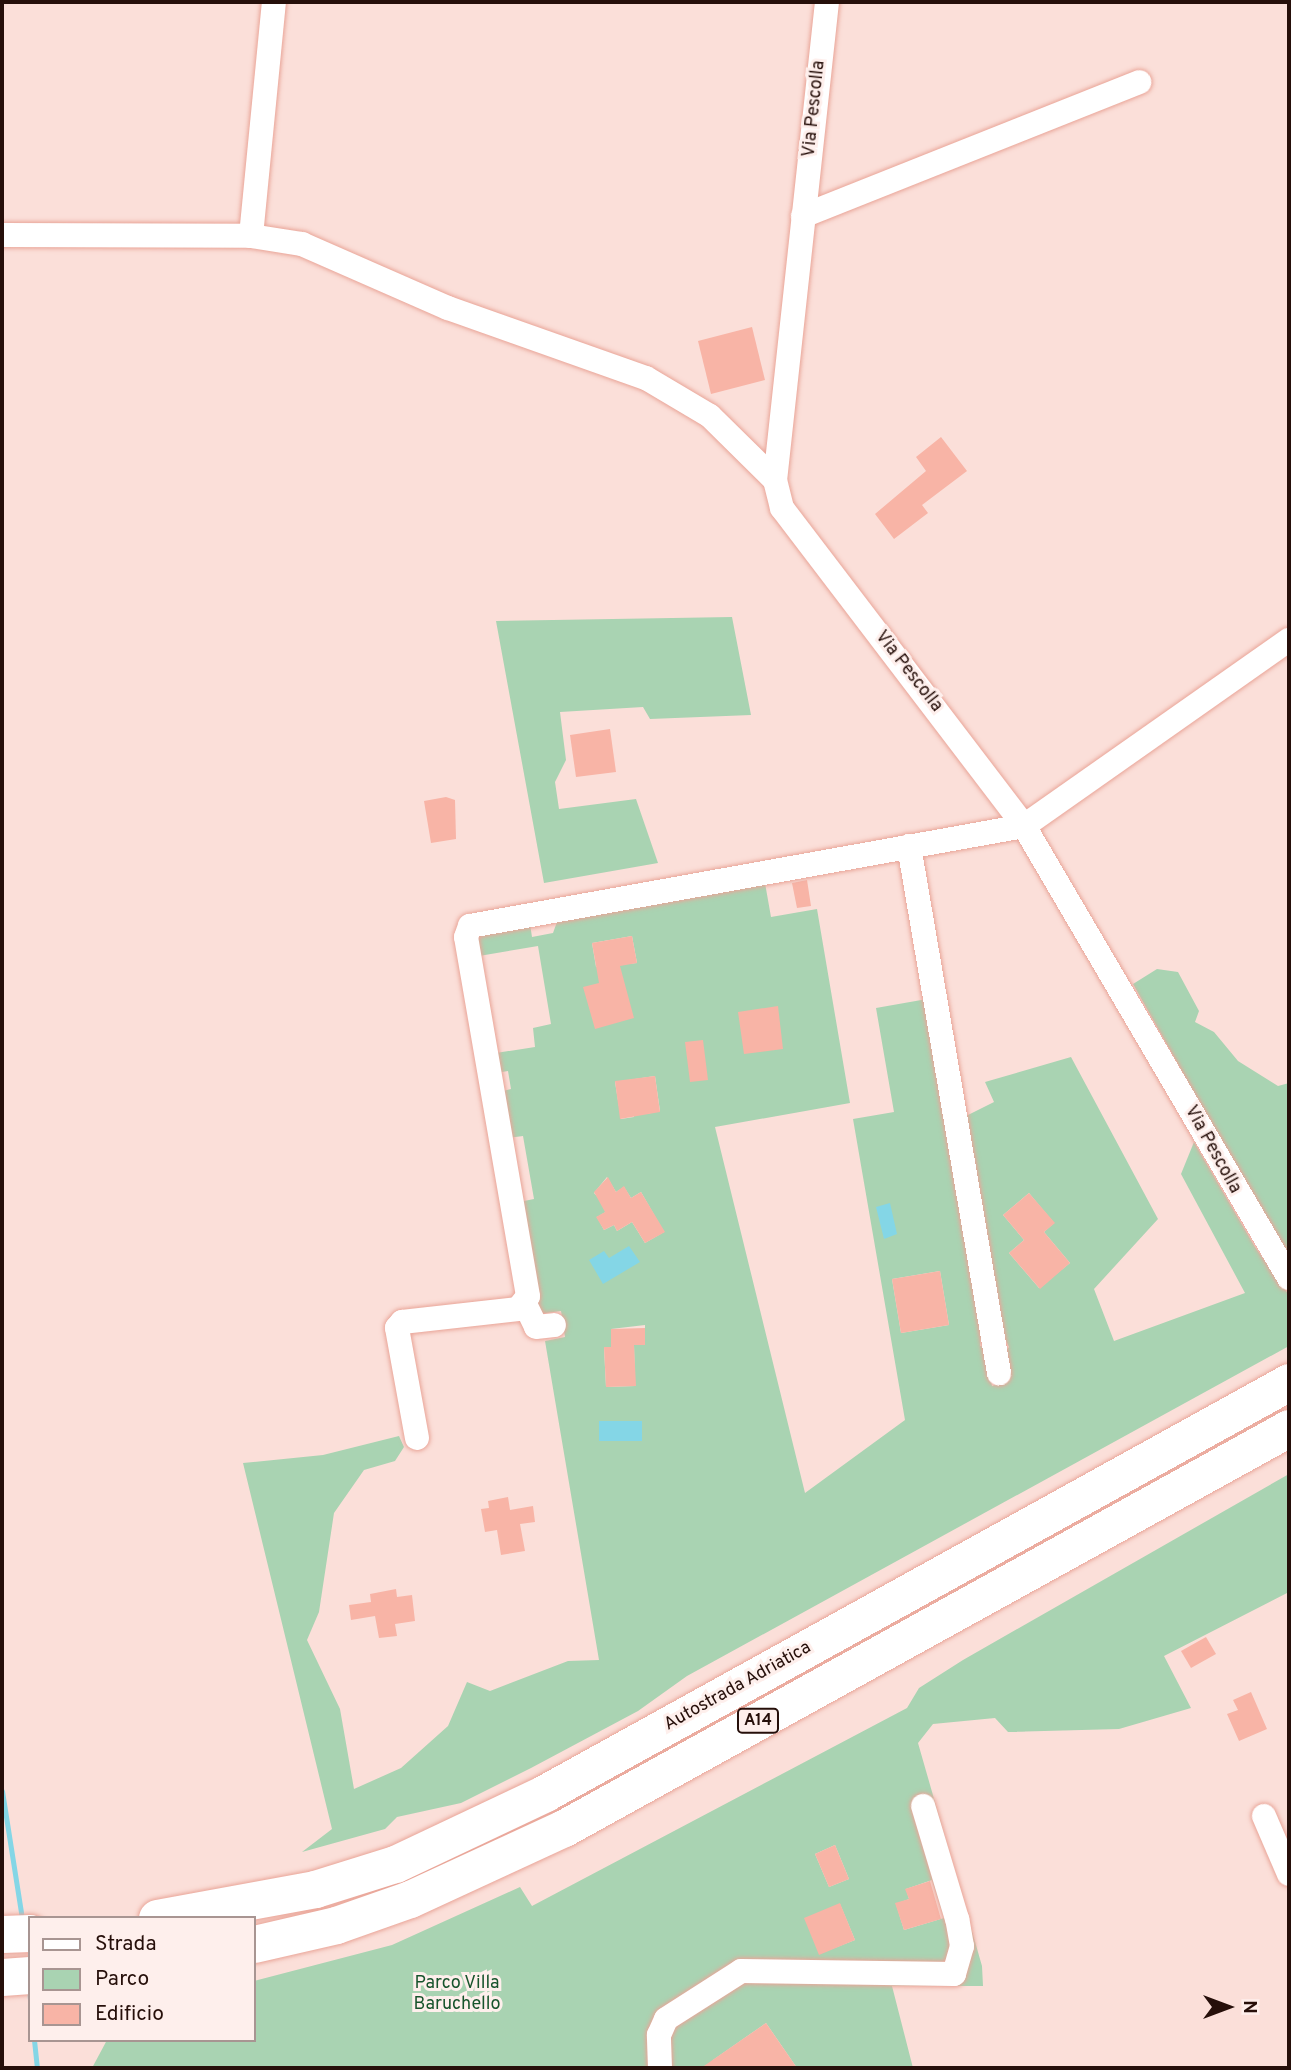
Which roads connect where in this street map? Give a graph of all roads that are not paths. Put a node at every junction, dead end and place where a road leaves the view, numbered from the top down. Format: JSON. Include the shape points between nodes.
{"nodes":[{"id":1,"x":274,"y":2,"type":"edge"},
{"id":2,"x":827,"y":2,"type":"edge"},
{"id":3,"x":1139,"y":82,"type":"dead end"},
{"id":4,"x":803,"y":216,"type":"junction"},
{"id":5,"x":2,"y":235,"type":"edge"},
{"id":6,"x":251,"y":236,"type":"junction"},
{"id":7,"x":775,"y":480,"type":"junction"},
{"id":8,"x":1289,"y":640,"type":"edge"},
{"id":9,"x":1024,"y":826,"type":"junction"},
{"id":10,"x":909,"y":846,"type":"junction"},
{"id":11,"x":1289,"y":1239,"type":"edge"},
{"id":12,"x":1264,"y":1242,"type":"junction"},
{"id":13,"x":1289,"y":1278,"type":"edge"},
{"id":14,"x":525,"y":1304,"type":"junction"},
{"id":15,"x":554,"y":1325,"type":"dead end"},
{"id":16,"x":999,"y":1373,"type":"dead end"},
{"id":17,"x":1289,"y":1382,"type":"edge"},
{"id":18,"x":1289,"y":1428,"type":"edge"},
{"id":19,"x":417,"y":1438,"type":"dead end"},
{"id":20,"x":923,"y":1806,"type":"dead end"},
{"id":21,"x":1264,"y":1816,"type":"dead end"},
{"id":22,"x":1289,"y":1874,"type":"edge"},
{"id":23,"x":168,"y":1916,"type":"edge"},
{"id":24,"x":28,"y":1933,"type":"edge"},
{"id":25,"x":2,"y":1934,"type":"edge"},
{"id":26,"x":256,"y":1944,"type":"edge"},
{"id":27,"x":28,"y":1975,"type":"edge"},
{"id":28,"x":2,"y":1977,"type":"edge"},
{"id":29,"x":660,"y":2068,"type":"edge"}],
"edges":[{"from":1,"to":6,"type":"street"},
{"from":2,"to":4,"type":"street","name":"Via Pescolla"},
{"from":3,"to":4,"type":"street"},
{"from":4,"to":7,"type":"street","name":"Via Pescolla"},
{"from":5,"to":6,"type":"street"},
{"from":6,"to":7,"type":"street","via":[[302,244],[448,307],[646,378],[710,416]]},
{"from":7,"to":9,"type":"street","name":"Via Pescolla","via":[[789,521]]},
{"from":8,"to":9,"type":"street"},
{"from":9,"to":10,"type":"street"},
{"from":9,"to":12,"type":"street","name":"Via Pescolla","via":[[1102,953]]},
{"from":10,"to":14,"type":"street","via":[[470,926],[466,937],[528,1296]]},
{"from":10,"to":16,"type":"street"},
{"from":11,"to":12,"type":"street"},
{"from":12,"to":13,"type":"street","name":"Via Pescolla"},
{"from":14,"to":15,"type":"street","via":[[536,1327]]},
{"from":14,"to":19,"type":"street","via":[[518,1309],[402,1322],[397,1328]]},
{"from":17,"to":23,"type":"highway","name":"Autostrada Adriatica","number":"A14","via":[[545,1793],[395,1864],[315,1889]]},
{"from":18,"to":26,"type":"highway","number":"A14","via":[[564,1828],[410,1899],[336,1925]]},
{"from":20,"to":29,"type":"street","via":[[962,1946],[954,1974],[741,1970],[666,2019],[659,2035]]},
{"from":21,"to":22,"type":"street"},
{"from":24,"to":25,"type":"highway"},
{"from":27,"to":28,"type":"highway"}]}
